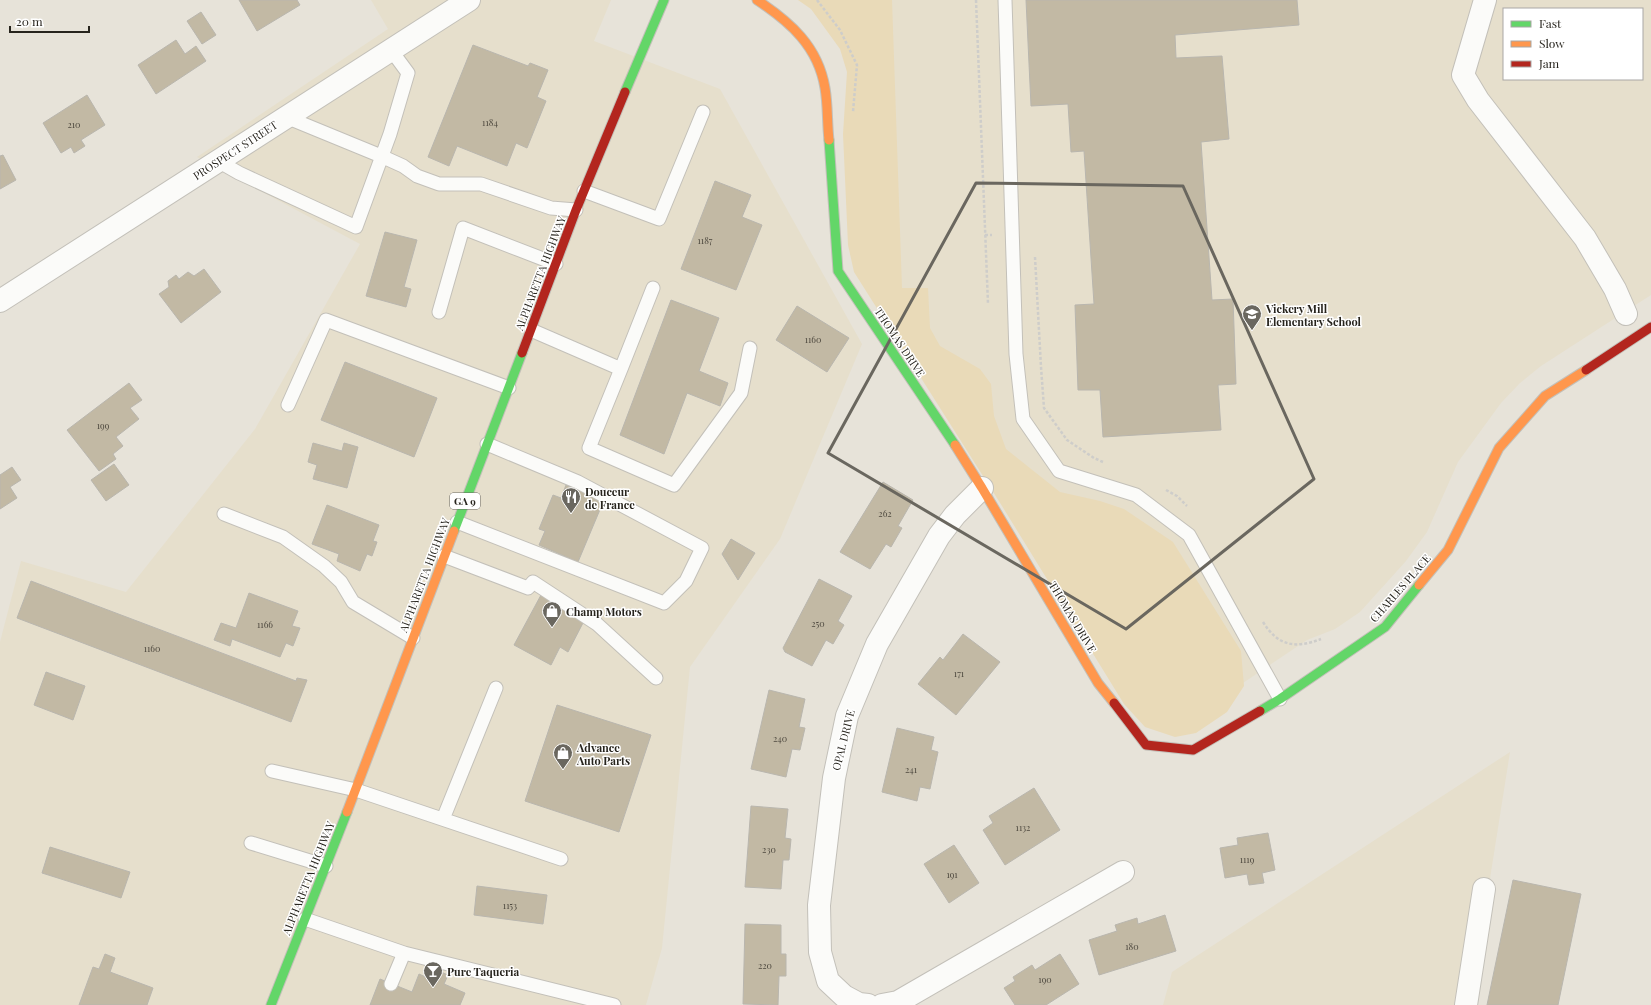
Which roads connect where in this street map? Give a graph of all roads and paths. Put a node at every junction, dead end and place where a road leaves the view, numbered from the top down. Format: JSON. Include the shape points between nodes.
{"nodes":[{"id":1,"x":469,"y":0,"type":"edge"},
{"id":2,"x":664,"y":0,"type":"edge"},
{"id":3,"x":757,"y":0,"type":"edge"},
{"id":4,"x":817,"y":0,"type":"edge"},
{"id":5,"x":976,"y":0,"type":"edge"},
{"id":6,"x":1005,"y":0,"type":"edge"},
{"id":7,"x":1485,"y":0,"type":"edge"},
{"id":8,"x":391,"y":50,"type":"junction"},
{"id":9,"x":703,"y":112,"type":"dead end"},
{"id":10,"x":286,"y":117,"type":"junction"},
{"id":11,"x":853,"y":118,"type":"dead end"},
{"id":12,"x":381,"y":156,"type":"junction"},
{"id":13,"x":218,"y":161,"type":"junction"},
{"id":14,"x":584,"y":191,"type":"junction"},
{"id":15,"x":576,"y":210,"type":"junction"},
{"id":16,"x":985,"y":235,"type":"junction"},
{"id":17,"x":1012,"y":235,"type":"junction"},
{"id":18,"x":1035,"y":249,"type":"dead end"},
{"id":19,"x":556,"y":264,"type":"junction"},
{"id":20,"x":653,"y":288,"type":"dead end"},
{"id":21,"x":0,"y":301,"type":"edge"},
{"id":22,"x":988,"y":304,"type":"dead end"},
{"id":23,"x":439,"y":312,"type":"dead end"},
{"id":24,"x":1626,"y":314,"type":"dead end"},
{"id":25,"x":1651,"y":327,"type":"edge"},
{"id":26,"x":531,"y":330,"type":"junction"},
{"id":27,"x":750,"y":348,"type":"dead end"},
{"id":28,"x":621,"y":369,"type":"junction"},
{"id":29,"x":509,"y":388,"type":"junction"},
{"id":30,"x":288,"y":405,"type":"dead end"},
{"id":31,"x":487,"y":444,"type":"junction"},
{"id":32,"x":1107,"y":463,"type":"dead end"},
{"id":33,"x":982,"y":488,"type":"junction"},
{"id":34,"x":1164,"y":490,"type":"dead end"},
{"id":35,"x":1191,"y":510,"type":"dead end"},
{"id":36,"x":224,"y":514,"type":"dead end"},
{"id":37,"x":457,"y":522,"type":"junction"},
{"id":38,"x":444,"y":556,"type":"junction"},
{"id":39,"x":1259,"y":617,"type":"dead end"},
{"id":40,"x":1327,"y":637,"type":"dead end"},
{"id":41,"x":413,"y":638,"type":"junction"},
{"id":42,"x":656,"y":678,"type":"dead end"},
{"id":43,"x":1098,"y":683,"type":"joint"},
{"id":44,"x":496,"y":688,"type":"dead end"},
{"id":45,"x":1280,"y":699,"type":"junction"},
{"id":46,"x":272,"y":771,"type":"dead end"},
{"id":47,"x":356,"y":790,"type":"junction"},
{"id":48,"x":443,"y":819,"type":"junction"},
{"id":49,"x":251,"y":843,"type":"dead end"},
{"id":50,"x":561,"y":859,"type":"dead end"},
{"id":51,"x":326,"y":866,"type":"junction"},
{"id":52,"x":1123,"y":872,"type":"dead end"},
{"id":53,"x":1484,"y":889,"type":"dead end"},
{"id":54,"x":305,"y":919,"type":"junction"},
{"id":55,"x":404,"y":953,"type":"junction"},
{"id":56,"x":391,"y":984,"type":"dead end"},
{"id":57,"x":271,"y":1005,"type":"edge"},
{"id":58,"x":614,"y":1005,"type":"edge"},
{"id":59,"x":868,"y":1005,"type":"edge"},
{"id":60,"x":882,"y":1005,"type":"edge"},
{"id":61,"x":1466,"y":1005,"type":"edge"}],
"edges":[{"from":1,"to":8,"type":"street","name":"PROSPECT STREET"},
{"from":2,"to":14,"type":"main road","name":"ALPHARETTA HIGHWAY","number":"GA 9"},
{"from":3,"to":33,"type":"main road","name":"THOMAS DRIVE","via":[[782,16],[802,35],[821,68],[825,88],[838,271]]},
{"from":4,"to":11,"type":"path","via":[[840,30],[857,65]]},
{"from":5,"to":16,"type":"path"},
{"from":6,"to":17,"type":"lane"},
{"from":7,"to":24,"type":"street","via":[[1463,75],[1478,100],[1585,238],[1615,289]]},
{"from":8,"to":10,"type":"street","name":"PROSPECT STREET"},
{"from":8,"to":12,"type":"lane","via":[[408,73]]},
{"from":9,"to":14,"type":"lane","via":[[659,219]]},
{"from":10,"to":12,"type":"lane"},
{"from":10,"to":13,"type":"street","name":"PROSPECT STREET"},
{"from":12,"to":13,"type":"lane","via":[[356,227]]},
{"from":12,"to":15,"type":"lane","via":[[417,176],[439,184],[481,184],[551,208]]},
{"from":13,"to":21,"type":"street","name":"PROSPECT STREET"},
{"from":14,"to":15,"type":"main road","name":"ALPHARETTA HIGHWAY","number":"GA 9"},
{"from":15,"to":19,"type":"main road","name":"ALPHARETTA HIGHWAY","number":"GA 9"},
{"from":16,"to":17,"type":"path"},
{"from":16,"to":22,"type":"path"},
{"from":17,"to":45,"type":"lane","via":[[1016,354],[1023,419],[1060,471],[1136,495],[1189,535]]},
{"from":18,"to":32,"type":"path","via":[[1044,408],[1067,440],[1094,458]]},
{"from":19,"to":23,"type":"lane","via":[[463,228]]},
{"from":19,"to":26,"type":"main road","name":"ALPHARETTA HIGHWAY","number":"GA 9"},
{"from":20,"to":28,"type":"lane"},
{"from":25,"to":45,"type":"main road","name":"CHARLES PLACE","via":[[1545,396],[1499,448],[1448,550],[1385,627]]},
{"from":26,"to":28,"type":"lane"},
{"from":26,"to":29,"type":"main road","name":"ALPHARETTA HIGHWAY","number":"GA 9"},
{"from":27,"to":28,"type":"lane","via":[[741,393],[674,485],[589,448]]},
{"from":29,"to":30,"type":"lane","via":[[326,320]]},
{"from":29,"to":31,"type":"main road","name":"ALPHARETTA HIGHWAY","number":"GA 9"},
{"from":31,"to":37,"type":"main road","name":"ALPHARETTA HIGHWAY","number":"GA 9"},
{"from":31,"to":37,"type":"lane","via":[[578,482],[702,548],[686,582],[664,604]]},
{"from":33,"to":43,"type":"main road","name":"THOMAS DRIVE"},
{"from":33,"to":59,"type":"street","name":"OPAL DRIVE","via":[[955,515],[939,536],[876,644],[847,716],[834,778],[819,905],[820,952],[828,981],[844,996],[859,1004]]},
{"from":34,"to":35,"type":"path","via":[[1177,496]]},
{"from":36,"to":41,"type":"lane","via":[[282,537],[324,566],[341,582],[353,602]]},
{"from":37,"to":38,"type":"main road","name":"ALPHARETTA HIGHWAY","number":"GA 9"},
{"from":38,"to":41,"type":"main road","name":"ALPHARETTA HIGHWAY","number":"GA 9"},
{"from":38,"to":42,"type":"lane","via":[[528,588],[533,582],[597,624]]},
{"from":39,"to":40,"type":"path","via":[[1270,634],[1282,642],[1306,645]]},
{"from":41,"to":47,"type":"main road","name":"ALPHARETTA HIGHWAY","number":"GA 9"},
{"from":43,"to":45,"type":"main road","name":"CHARLES PLACE","via":[[1146,745],[1193,750]]},
{"from":44,"to":48,"type":"lane"},
{"from":46,"to":47,"type":"lane"},
{"from":47,"to":48,"type":"lane"},
{"from":47,"to":51,"type":"main road","name":"ALPHARETTA HIGHWAY","number":"GA 9"},
{"from":48,"to":50,"type":"lane"},
{"from":49,"to":51,"type":"lane"},
{"from":51,"to":54,"type":"main road","name":"ALPHARETTA HIGHWAY","number":"GA 9"},
{"from":52,"to":60,"type":"street","via":[[898,1002]]},
{"from":53,"to":61,"type":"street"},
{"from":54,"to":55,"type":"lane"},
{"from":54,"to":57,"type":"main road","name":"ALPHARETTA HIGHWAY","number":"GA 9"},
{"from":55,"to":56,"type":"lane"},
{"from":55,"to":58,"type":"lane"}]}
